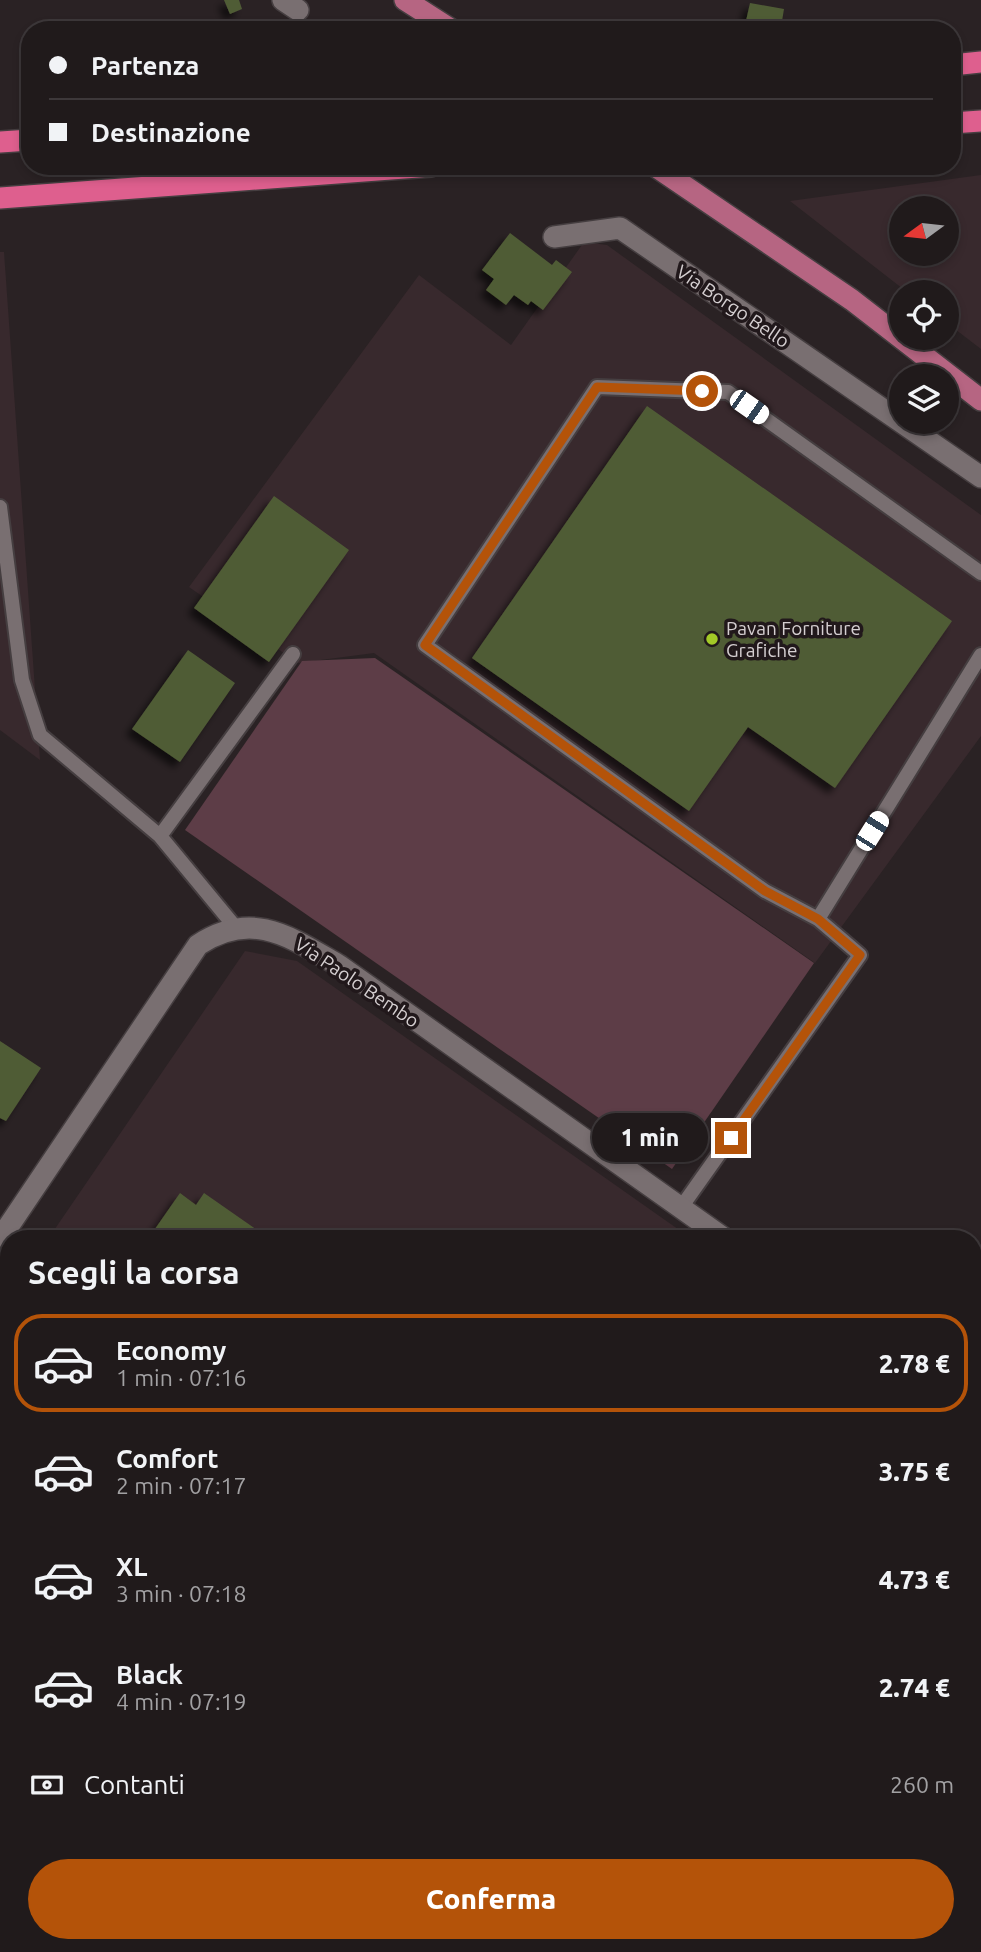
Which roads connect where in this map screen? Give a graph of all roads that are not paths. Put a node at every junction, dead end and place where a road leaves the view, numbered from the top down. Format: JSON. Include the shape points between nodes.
{"nodes":[{"id":1,"x":405,"y":0,"type":"edge"},
{"id":2,"x":438,"y":21,"type":"edge"},
{"id":3,"x":981,"y":62,"type":"edge"},
{"id":4,"x":961,"y":64,"type":"edge"},
{"id":5,"x":981,"y":121,"type":"edge"},
{"id":6,"x":961,"y":122,"type":"edge"},
{"id":7,"x":21,"y":141,"type":"edge"},
{"id":8,"x":0,"y":142,"type":"edge"},
{"id":9,"x":310,"y":175,"type":"edge"},
{"id":10,"x":668,"y":175,"type":"edge"},
{"id":11,"x":0,"y":198,"type":"edge"},
{"id":12,"x":554,"y":237,"type":"dead end"},
{"id":13,"x":981,"y":400,"type":"edge"},
{"id":14,"x":981,"y":477,"type":"edge"},
{"id":15,"x":0,"y":507,"type":"edge"},
{"id":16,"x":981,"y":573,"type":"edge"},
{"id":17,"x":293,"y":654,"type":"dead end"},
{"id":18,"x":981,"y":655,"type":"edge"},
{"id":19,"x":160,"y":836,"type":"junction"},
{"id":20,"x":818,"y":919,"type":"junction"},
{"id":21,"x":236,"y":928,"type":"junction"},
{"id":22,"x":680,"y":1209,"type":"junction"},
{"id":23,"x":7,"y":1230,"type":"edge"},
{"id":24,"x":712,"y":1230,"type":"edge"}],
"edges":[{"from":1,"to":2,"type":"main road"},
{"from":3,"to":4,"type":"highway"},
{"from":5,"to":6,"type":"highway"},
{"from":7,"to":8,"type":"highway"},
{"from":9,"to":11,"type":"highway"},
{"from":10,"to":13,"type":"main road","via":[[852,300]]},
{"from":12,"to":14,"type":"street","name":"Via Borgo Bello","via":[[620,228]]},
{"from":15,"to":19,"type":"lane","via":[[22,680],[40,735]]},
{"from":16,"to":20,"type":"lane","via":[[728,392],[597,387],[425,645],[765,891]]},
{"from":17,"to":19,"type":"lane"},
{"from":18,"to":20,"type":"lane"},
{"from":19,"to":21,"type":"lane"},
{"from":20,"to":22,"type":"lane","via":[[860,955]]},
{"from":21,"to":22,"type":"street","name":"Via Paolo Bembo","via":[[281,932],[340,965]]},
{"from":21,"to":23,"type":"street","name":"Via Paolo Bembo","via":[[198,944]]},
{"from":22,"to":24,"type":"street","name":"Via Paolo Bembo"}]}
